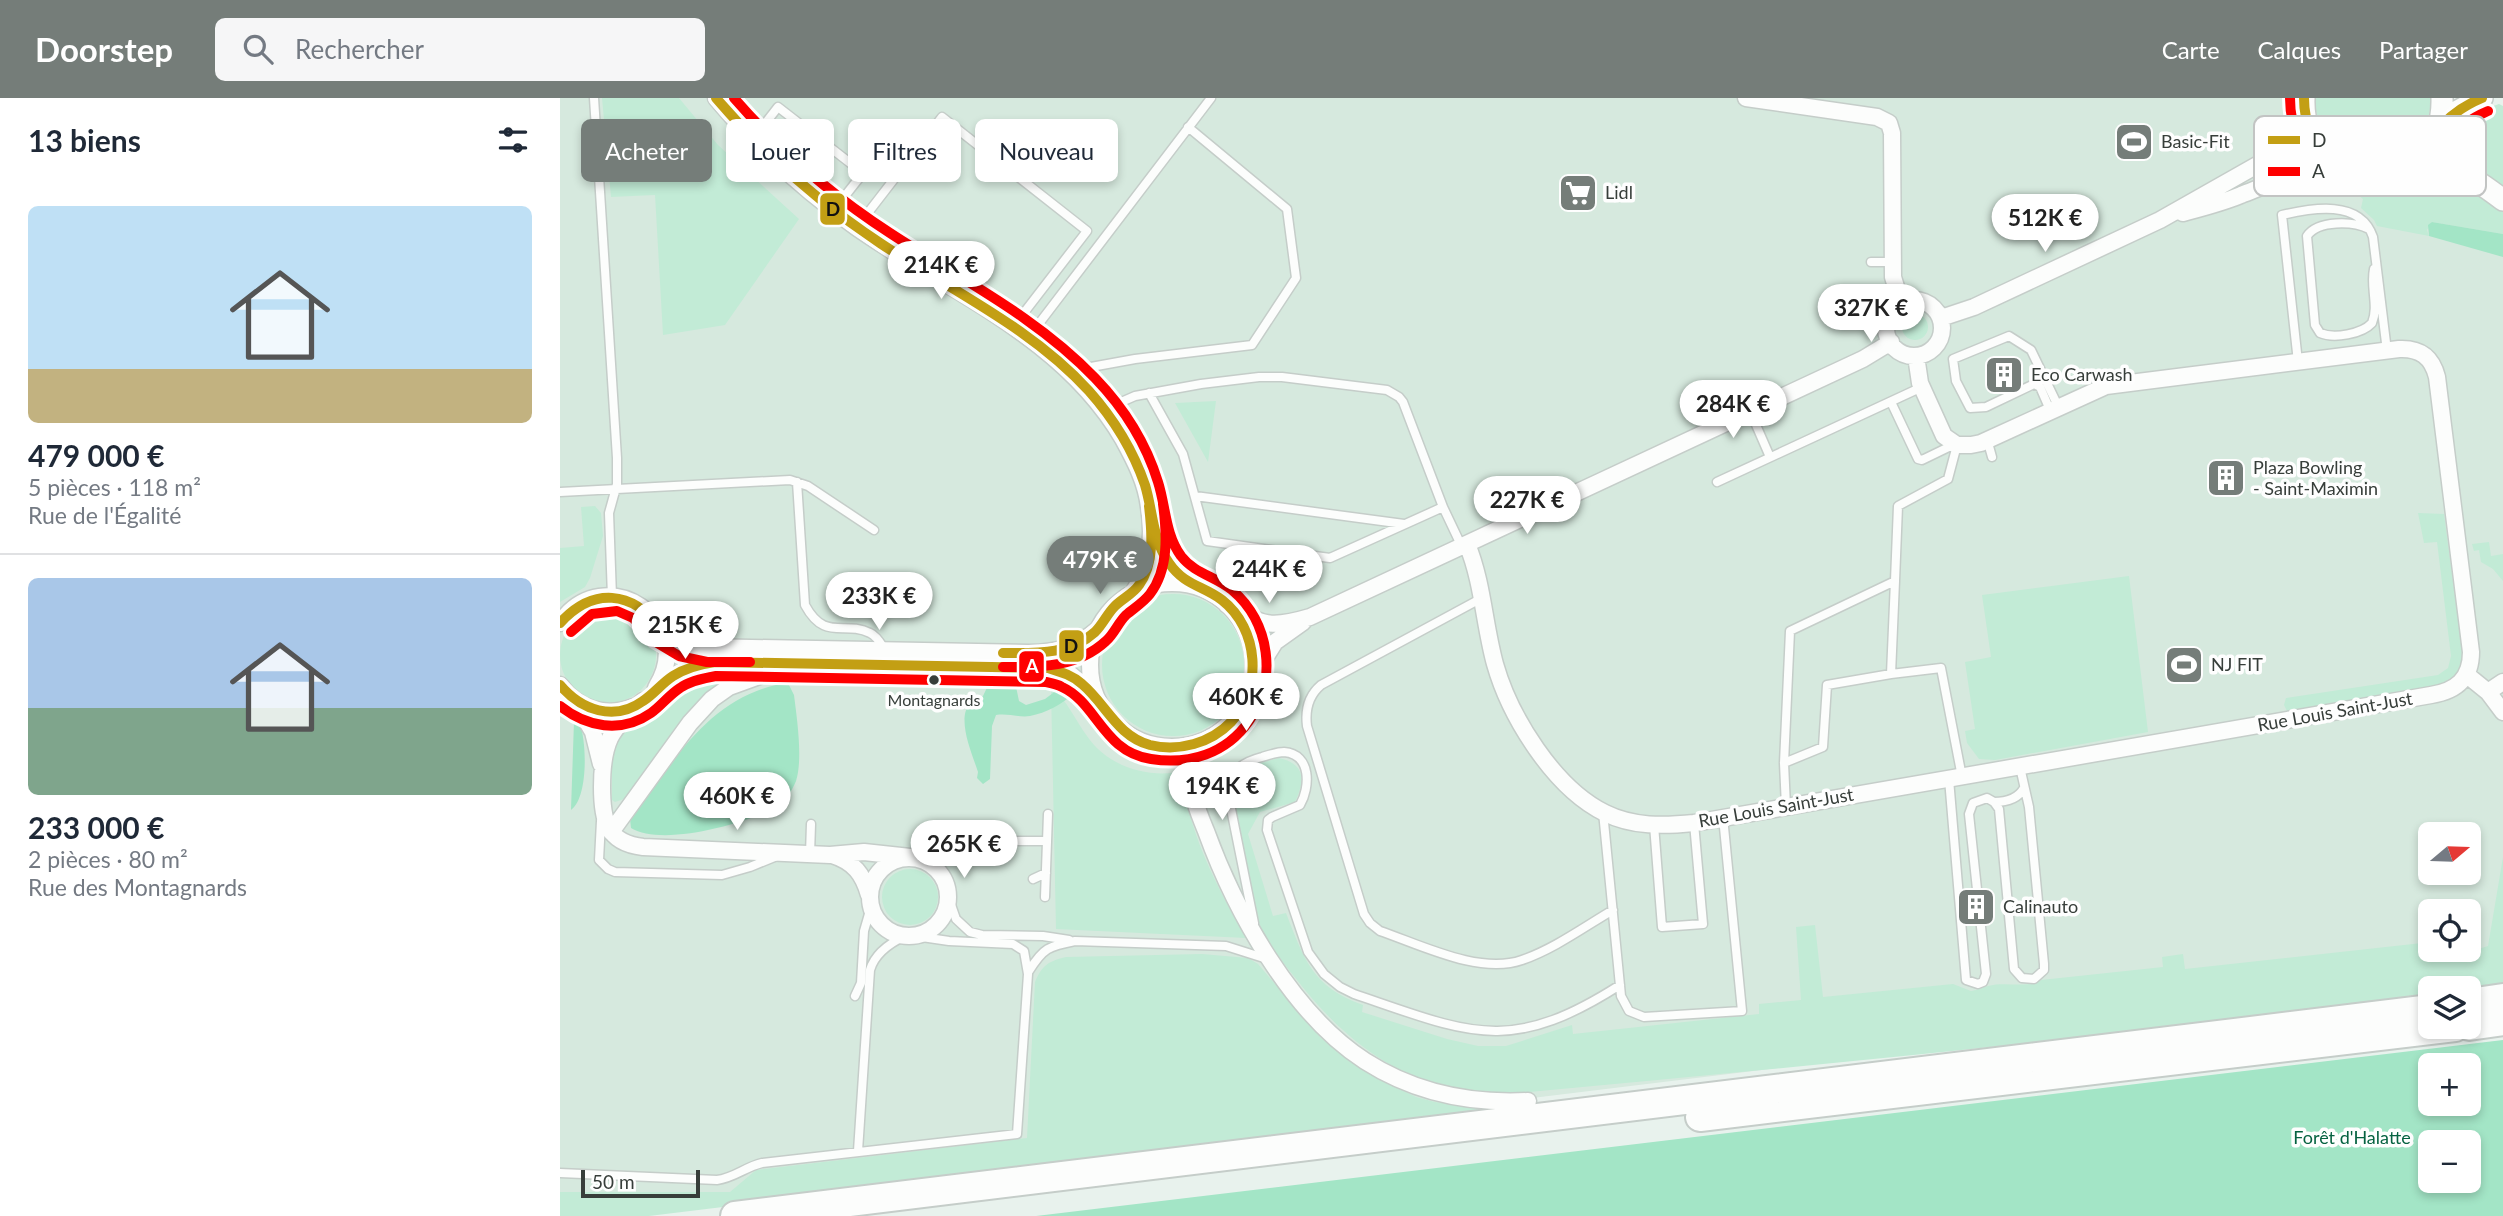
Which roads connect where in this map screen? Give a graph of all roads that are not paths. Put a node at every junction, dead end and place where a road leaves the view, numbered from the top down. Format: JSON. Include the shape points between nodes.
{"nodes":[{"id":1,"x":594,"y":98,"type":"edge"},
{"id":2,"x":716,"y":98,"type":"edge"},
{"id":3,"x":1211,"y":98,"type":"edge"},
{"id":4,"x":1746,"y":98,"type":"edge"},
{"id":5,"x":2442,"y":98,"type":"edge"},
{"id":6,"x":2482,"y":98,"type":"edge"},
{"id":7,"x":1772,"y":100,"type":"edge"},
{"id":8,"x":2441,"y":116,"type":"edge"},
{"id":9,"x":2452,"y":116,"type":"edge"},
{"id":10,"x":735,"y":119,"type":"edge"},
{"id":11,"x":769,"y":119,"type":"edge"},
{"id":12,"x":793,"y":119,"type":"edge"},
{"id":13,"x":1188,"y":127,"type":"junction"},
{"id":14,"x":834,"y":150,"type":"edge"},
{"id":15,"x":2254,"y":166,"type":"edge"},
{"id":16,"x":799,"y":182,"type":"edge"},
{"id":17,"x":2486,"y":187,"type":"edge"},
{"id":18,"x":2254,"y":190,"type":"edge"},
{"id":19,"x":2503,"y":200,"type":"edge"},
{"id":20,"x":834,"y":210,"type":"junction"},
{"id":21,"x":2160,"y":220,"type":"junction"},
{"id":22,"x":857,"y":227,"type":"junction"},
{"id":23,"x":2372,"y":231,"type":"junction"},
{"id":24,"x":1871,"y":262,"type":"dead end"},
{"id":25,"x":1893,"y":262,"type":"junction"},
{"id":26,"x":2376,"y":263,"type":"junction"},
{"id":27,"x":1901,"y":303,"type":"junction"},
{"id":28,"x":1941,"y":318,"type":"junction"},
{"id":29,"x":1013,"y":327,"type":"junction"},
{"id":30,"x":1028,"y":338,"type":"junction"},
{"id":31,"x":1891,"y":342,"type":"junction"},
{"id":32,"x":2387,"y":351,"type":"junction"},
{"id":33,"x":1916,"y":356,"type":"junction"},
{"id":34,"x":2298,"y":362,"type":"junction"},
{"id":35,"x":1069,"y":371,"type":"junction"},
{"id":36,"x":1922,"y":387,"type":"junction"},
{"id":37,"x":1149,"y":393,"type":"junction"},
{"id":38,"x":1891,"y":402,"type":"junction"},
{"id":39,"x":2054,"y":408,"type":"junction"},
{"id":40,"x":1103,"y":410,"type":"junction"},
{"id":41,"x":1750,"y":411,"type":"junction"},
{"id":42,"x":1987,"y":439,"type":"junction"},
{"id":43,"x":1956,"y":445,"type":"junction"},
{"id":44,"x":1770,"y":457,"type":"junction"},
{"id":45,"x":1992,"y":457,"type":"dead end"},
{"id":46,"x":797,"y":482,"type":"junction"},
{"id":47,"x":1717,"y":482,"type":"dead end"},
{"id":48,"x":616,"y":489,"type":"junction"},
{"id":49,"x":560,"y":492,"type":"edge"},
{"id":50,"x":1195,"y":496,"type":"junction"},
{"id":51,"x":1443,"y":507,"type":"junction"},
{"id":52,"x":1152,"y":524,"type":"junction"},
{"id":53,"x":1404,"y":524,"type":"junction"},
{"id":54,"x":874,"y":530,"type":"dead end"},
{"id":55,"x":1464,"y":545,"type":"junction"},
{"id":56,"x":1895,"y":581,"type":"junction"},
{"id":57,"x":1194,"y":587,"type":"junction"},
{"id":58,"x":1133,"y":593,"type":"junction"},
{"id":59,"x":612,"y":597,"type":"junction"},
{"id":60,"x":1483,"y":598,"type":"junction"},
{"id":61,"x":1227,"y":605,"type":"junction"},
{"id":62,"x":1310,"y":617,"type":"junction"},
{"id":63,"x":560,"y":623,"type":"edge"},
{"id":64,"x":661,"y":629,"type":"junction"},
{"id":65,"x":1098,"y":629,"type":"junction"},
{"id":66,"x":885,"y":650,"type":"junction"},
{"id":67,"x":790,"y":663,"type":"junction"},
{"id":68,"x":1891,"y":674,"type":"junction"},
{"id":69,"x":2466,"y":675,"type":"junction"},
{"id":70,"x":1252,"y":680,"type":"junction"},
{"id":71,"x":2503,"y":682,"type":"edge"},
{"id":72,"x":560,"y":685,"type":"edge"},
{"id":73,"x":656,"y":688,"type":"junction"},
{"id":74,"x":2488,"y":692,"type":"junction"},
{"id":75,"x":1095,"y":694,"type":"junction"},
{"id":76,"x":575,"y":701,"type":"junction"},
{"id":77,"x":643,"y":701,"type":"junction"},
{"id":78,"x":2503,"y":712,"type":"edge"},
{"id":79,"x":1211,"y":737,"type":"junction"},
{"id":80,"x":1784,"y":763,"type":"junction"},
{"id":81,"x":2020,"y":767,"type":"junction"},
{"id":82,"x":602,"y":774,"type":"junction"},
{"id":83,"x":1955,"y":778,"type":"junction"},
{"id":84,"x":2024,"y":788,"type":"junction"},
{"id":85,"x":1994,"y":802,"type":"junction"},
{"id":86,"x":1786,"y":807,"type":"junction"},
{"id":87,"x":602,"y":811,"type":"junction"},
{"id":88,"x":1603,"y":812,"type":"junction"},
{"id":89,"x":1048,"y":814,"type":"dead end"},
{"id":90,"x":1723,"y":817,"type":"junction"},
{"id":91,"x":1695,"y":822,"type":"junction"},
{"id":92,"x":811,"y":824,"type":"dead end"},
{"id":93,"x":1654,"y":825,"type":"junction"},
{"id":94,"x":611,"y":832,"type":"junction"},
{"id":95,"x":1017,"y":841,"type":"dead end"},
{"id":96,"x":1047,"y":841,"type":"junction"},
{"id":97,"x":784,"y":852,"type":"junction"},
{"id":98,"x":810,"y":854,"type":"junction"},
{"id":99,"x":830,"y":855,"type":"junction"},
{"id":100,"x":910,"y":857,"type":"junction"},
{"id":101,"x":1046,"y":873,"type":"junction"},
{"id":102,"x":1033,"y":879,"type":"dead end"},
{"id":103,"x":948,"y":896,"type":"junction"},
{"id":104,"x":1045,"y":897,"type":"dead end"},
{"id":105,"x":870,"y":903,"type":"junction"},
{"id":106,"x":1613,"y":910,"type":"junction"},
{"id":107,"x":910,"y":936,"type":"junction"},
{"id":108,"x":1257,"y":939,"type":"junction"},
{"id":109,"x":1075,"y":941,"type":"junction"},
{"id":110,"x":1272,"y":961,"type":"junction"},
{"id":111,"x":1028,"y":974,"type":"junction"},
{"id":112,"x":1620,"y":985,"type":"junction"},
{"id":113,"x":855,"y":996,"type":"dead end"},
{"id":114,"x":2503,"y":998,"type":"edge"},
{"id":115,"x":2481,"y":1001,"type":"edge"},
{"id":116,"x":2418,"y":1011,"type":"edge"},
{"id":117,"x":2503,"y":1021,"type":"edge"},
{"id":118,"x":2481,"y":1024,"type":"edge"},
{"id":119,"x":2418,"y":1031,"type":"edge"},
{"id":120,"x":1682,"y":1100,"type":"junction"},
{"id":121,"x":1528,"y":1101,"type":"joint"},
{"id":122,"x":858,"y":1151,"type":"junction"},
{"id":123,"x":560,"y":1173,"type":"edge"},
{"id":124,"x":735,"y":1216,"type":"edge"},
{"id":125,"x":888,"y":1216,"type":"edge"}],
"edges":[{"from":1,"to":48,"type":"lane"},
{"from":2,"to":10,"type":"street"},
{"from":3,"to":13,"type":"lane"},
{"from":4,"to":7,"type":"street"},
{"from":5,"to":8,"type":"main road"},
{"from":6,"to":9,"type":"main road"},
{"from":7,"to":25,"type":"street","via":[[1877,117],[1889,123]]},
{"from":11,"to":12,"type":"lane","via":[[778,107]]},
{"from":13,"to":30,"type":"lane"},
{"from":13,"to":35,"type":"lane","via":[[1287,209],[1296,278],[1252,345]]},
{"from":14,"to":20,"type":"lane","via":[[863,173]]},
{"from":15,"to":21,"type":"street"},
{"from":16,"to":20,"type":"street"},
{"from":17,"to":19,"type":"main road"},
{"from":18,"to":21,"type":"street"},
{"from":20,"to":22,"type":"street"},
{"from":21,"to":28,"type":"street"},
{"from":22,"to":29,"type":"street"},
{"from":22,"to":29,"type":"lane","via":[[942,117],[1087,231]]},
{"from":23,"to":26,"type":"lane"},
{"from":23,"to":26,"type":"lane","via":[[2346,224],[2317,227],[2307,236],[2315,325],[2320,333],[2360,331],[2372,323]]},
{"from":23,"to":34,"type":"lane","via":[[2359,217],[2328,208],[2282,215]]},
{"from":24,"to":25,"type":"lane"},
{"from":25,"to":27,"type":"street","via":[[1893,281]]},
{"from":26,"to":32,"type":"lane"},
{"from":27,"to":28,"type":"street","via":[[1926,303]]},
{"from":27,"to":31,"type":"street","via":[[1888,318],[1886,331]]},
{"from":28,"to":33,"type":"street","via":[[1938,343]]},
{"from":29,"to":30,"type":"street"},
{"from":30,"to":35,"type":"street"},
{"from":31,"to":33,"type":"street","via":[[1900,352]]},
{"from":31,"to":41,"type":"street"},
{"from":32,"to":34,"type":"street"},
{"from":32,"to":69,"type":"street","via":[[2422,353],[2437,377],[2471,652]]},
{"from":33,"to":36,"type":"street"},
{"from":34,"to":39,"type":"street","via":[[2106,386]]},
{"from":35,"to":40,"type":"street"},
{"from":36,"to":38,"type":"lane"},
{"from":36,"to":43,"type":"street","via":[[1944,436]]},
{"from":37,"to":40,"type":"lane"},
{"from":37,"to":50,"type":"lane","via":[[1183,454]]},
{"from":37,"to":51,"type":"lane","via":[[1273,377],[1387,390],[1403,402]]},
{"from":38,"to":43,"type":"lane","via":[[1918,459]]},
{"from":38,"to":44,"type":"lane"},
{"from":39,"to":39,"type":"lane","via":[[2031,350],[2009,335],[1953,359],[1956,381],[1970,408],[1986,407],[2034,384]]},
{"from":39,"to":42,"type":"street"},
{"from":40,"to":52,"type":"street","via":[[1139,468]]},
{"from":41,"to":44,"type":"lane"},
{"from":41,"to":55,"type":"street"},
{"from":42,"to":43,"type":"street"},
{"from":42,"to":45,"type":"lane"},
{"from":43,"to":56,"type":"lane","via":[[1948,478],[1898,506]]},
{"from":44,"to":47,"type":"lane"},
{"from":46,"to":48,"type":"lane","via":[[778,479]]},
{"from":46,"to":54,"type":"lane"},
{"from":46,"to":66,"type":"lane","via":[[805,605],[817,622],[874,634]]},
{"from":48,"to":49,"type":"lane"},
{"from":48,"to":59,"type":"lane","via":[[609,513]]},
{"from":50,"to":53,"type":"lane"},
{"from":50,"to":53,"type":"lane","via":[[1207,541],[1330,558]]},
{"from":51,"to":53,"type":"lane"},
{"from":51,"to":55,"type":"lane"},
{"from":52,"to":57,"type":"street","via":[[1168,561]]},
{"from":52,"to":58,"type":"street","via":[[1148,562]]},
{"from":55,"to":60,"type":"street","name":"Rue Louis Saint-Just","via":[[1477,569]]},
{"from":55,"to":62,"type":"street"},
{"from":56,"to":68,"type":"lane"},
{"from":56,"to":80,"type":"lane","via":[[1790,631]]},
{"from":57,"to":58,"type":"street","via":[[1163,584]]},
{"from":57,"to":61,"type":"street"},
{"from":58,"to":65,"type":"street","via":[[1113,608]]},
{"from":59,"to":63,"type":"street","via":[[582,603]]},
{"from":59,"to":64,"type":"street","via":[[636,603]]},
{"from":60,"to":88,"type":"street","name":"Rue Louis Saint-Just","via":[[1498,674],[1524,730],[1563,780]]},
{"from":60,"to":106,"type":"lane","via":[[1321,685],[1308,702],[1307,726],[1364,914],[1380,931],[1494,965],[1529,958]]},
{"from":61,"to":62,"type":"street","via":[[1269,624]]},
{"from":61,"to":70,"type":"street","via":[[1248,636]]},
{"from":62,"to":70,"type":"street","via":[[1275,642]]},
{"from":64,"to":66,"type":"street","via":[[702,647]]},
{"from":64,"to":73,"type":"street","via":[[667,659]]},
{"from":65,"to":66,"type":"street","via":[[1078,643],[1052,652]]},
{"from":65,"to":75,"type":"street","via":[[1090,664]]},
{"from":67,"to":73,"type":"street","via":[[705,663]]},
{"from":67,"to":75,"type":"street","via":[[1055,669]]},
{"from":67,"to":94,"type":"street","via":[[729,687],[705,706]]},
{"from":68,"to":80,"type":"lane","via":[[1826,685],[1823,747]]},
{"from":68,"to":83,"type":"lane","via":[[1941,668]]},
{"from":69,"to":74,"type":"street"},
{"from":69,"to":81,"type":"street","name":"Rue Louis Saint-Just","via":[[2457,687],[2442,693]]},
{"from":70,"to":79,"type":"street","via":[[1238,713]]},
{"from":71,"to":74,"type":"street"},
{"from":72,"to":76,"type":"street"},
{"from":73,"to":77,"type":"street"},
{"from":74,"to":78,"type":"street"},
{"from":75,"to":79,"type":"street","via":[[1112,722],[1143,742],[1175,747]]},
{"from":76,"to":77,"type":"street","via":[[612,712]]},
{"from":76,"to":82,"type":"street","via":[[593,732]]},
{"from":77,"to":82,"type":"street","via":[[611,737]]},
{"from":79,"to":108,"type":"street","via":[[1194,765],[1193,792],[1217,860]]},
{"from":80,"to":86,"type":"lane"},
{"from":81,"to":83,"type":"street","name":"Rue Louis Saint-Just"},
{"from":81,"to":84,"type":"lane"},
{"from":82,"to":87,"type":"street"},
{"from":83,"to":85,"type":"lane","via":[[1964,972],[1966,981],[1978,984],[1986,974],[1969,814],[1979,799]]},
{"from":83,"to":86,"type":"street","name":"Rue Louis Saint-Just"},
{"from":84,"to":85,"type":"lane","via":[[2018,796]]},
{"from":84,"to":85,"type":"lane","via":[[2044,964],[2034,979],[2021,978],[2014,969],[1999,809]]},
{"from":86,"to":90,"type":"street","name":"Rue Louis Saint-Just"},
{"from":87,"to":94,"type":"street"},
{"from":87,"to":97,"type":"lane","via":[[599,860],[615,872],[722,876]]},
{"from":88,"to":93,"type":"street","name":"Rue Louis Saint-Just"},
{"from":88,"to":106,"type":"lane"},
{"from":89,"to":96,"type":"lane"},
{"from":90,"to":91,"type":"street","name":"Rue Louis Saint-Just"},
{"from":90,"to":112,"type":"lane","via":[[1742,1011],[1644,1017],[1625,1007]]},
{"from":91,"to":93,"type":"street","name":"Rue Louis Saint-Just"},
{"from":91,"to":93,"type":"lane","via":[[1703,924],[1662,927]]},
{"from":92,"to":98,"type":"lane"},
{"from":94,"to":97,"type":"street","via":[[634,846]]},
{"from":95,"to":96,"type":"lane"},
{"from":96,"to":101,"type":"lane"},
{"from":97,"to":98,"type":"street"},
{"from":98,"to":99,"type":"street"},
{"from":99,"to":100,"type":"street","via":[[864,852]]},
{"from":99,"to":105,"type":"street","via":[[856,867]]},
{"from":100,"to":103,"type":"street","via":[[937,869]]},
{"from":100,"to":105,"type":"street","via":[[883,867],[872,883]]},
{"from":101,"to":102,"type":"lane"},
{"from":101,"to":104,"type":"lane"},
{"from":103,"to":107,"type":"street","via":[[939,922]]},
{"from":103,"to":109,"type":"lane","via":[[956,919],[970,932]]},
{"from":105,"to":107,"type":"street","via":[[884,927]]},
{"from":105,"to":113,"type":"lane","via":[[861,983]]},
{"from":106,"to":112,"type":"lane"},
{"from":107,"to":111,"type":"lane","via":[[1017,945],[1026,957]]},
{"from":107,"to":122,"type":"lane","via":[[881,952],[870,970]]},
{"from":108,"to":110,"type":"street"},
{"from":108,"to":112,"type":"lane","via":[[1228,799],[1230,779],[1249,760],[1289,753],[1304,765],[1307,790],[1300,805],[1268,820],[1267,830],[1308,952],[1340,987],[1441,1024],[1494,1033],[1553,1021]]},
{"from":109,"to":110,"type":"lane","via":[[1226,946]]},
{"from":109,"to":111,"type":"lane","via":[[1044,950]]},
{"from":110,"to":121,"type":"street","via":[[1325,1027],[1377,1068],[1455,1098]]},
{"from":111,"to":122,"type":"lane","via":[[1017,1134]]},
{"from":114,"to":115,"type":"highway"},
{"from":116,"to":120,"type":"highway"},
{"from":117,"to":118,"type":"highway"},
{"from":119,"to":125,"type":"highway"},
{"from":120,"to":121,"type":"highway","via":[[1609,1094]]},
{"from":120,"to":124,"type":"highway"},
{"from":122,"to":123,"type":"lane","via":[[762,1163],[717,1180]]}]}
